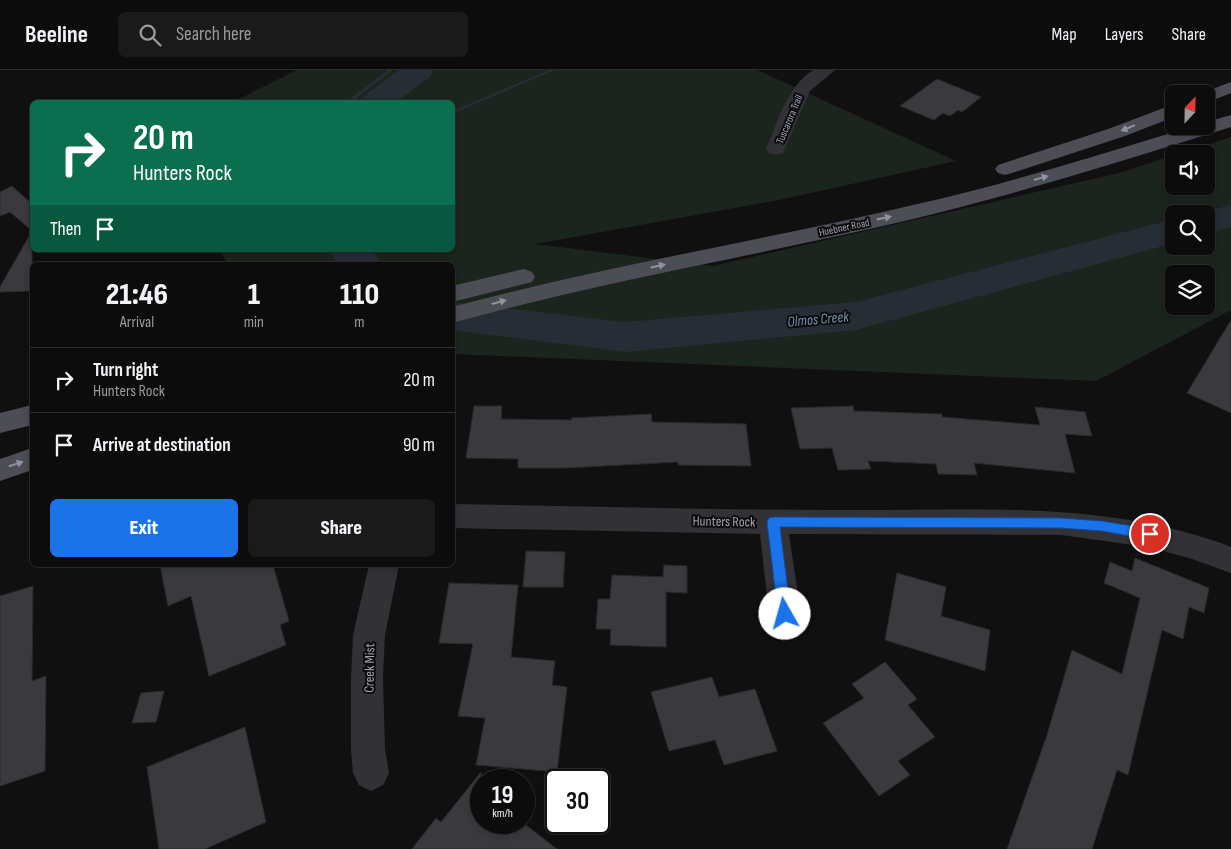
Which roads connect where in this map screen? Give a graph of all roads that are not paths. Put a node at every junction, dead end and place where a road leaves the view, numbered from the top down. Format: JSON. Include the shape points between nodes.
{"nodes":[{"id":1,"x":826,"y":70,"type":"edge"},
{"id":2,"x":1231,"y":87,"type":"edge"},
{"id":3,"x":1215,"y":93,"type":"edge"},
{"id":4,"x":1165,"y":114,"type":"edge"},
{"id":5,"x":1231,"y":121,"type":"edge"},
{"id":6,"x":776,"y":149,"type":"dead end"},
{"id":7,"x":455,"y":293,"type":"edge"},
{"id":8,"x":455,"y":314,"type":"edge"},
{"id":9,"x":30,"y":416,"type":"edge"},
{"id":10,"x":0,"y":423,"type":"edge"},
{"id":11,"x":30,"y":460,"type":"edge"},
{"id":12,"x":0,"y":470,"type":"edge"},
{"id":13,"x":455,"y":516,"type":"edge"},
{"id":14,"x":773,"y":522,"type":"junction"},
{"id":15,"x":1231,"y":560,"type":"edge"},
{"id":16,"x":384,"y":567,"type":"edge"},
{"id":17,"x":785,"y":614,"type":"dead end"},
{"id":18,"x":372,"y":773,"type":"dead end"}],
"edges":[{"from":1,"to":6,"type":"street","name":"Tuscarora Trail","via":[[802,90]]},
{"from":2,"to":3,"type":"main road"},
{"from":4,"to":7,"type":"main road","name":"Huebner Road","one_way":true,"via":[[960,184]]},
{"from":8,"to":5,"type":"main road","name":"Huebner Road","one_way":true,"via":[[538,292],[913,212]]},
{"from":9,"to":10,"type":"main road"},
{"from":12,"to":11,"type":"main road","one_way":true},
{"from":13,"to":14,"type":"street","name":"Hunters Rock"},
{"from":14,"to":15,"type":"street","name":"Hunters Rock","via":[[1061,523],[1102,526],[1168,538]]},
{"from":14,"to":17,"type":"street"},
{"from":16,"to":18,"type":"street","name":"Creek Mist","via":[[369,635],[368,749]]}]}
